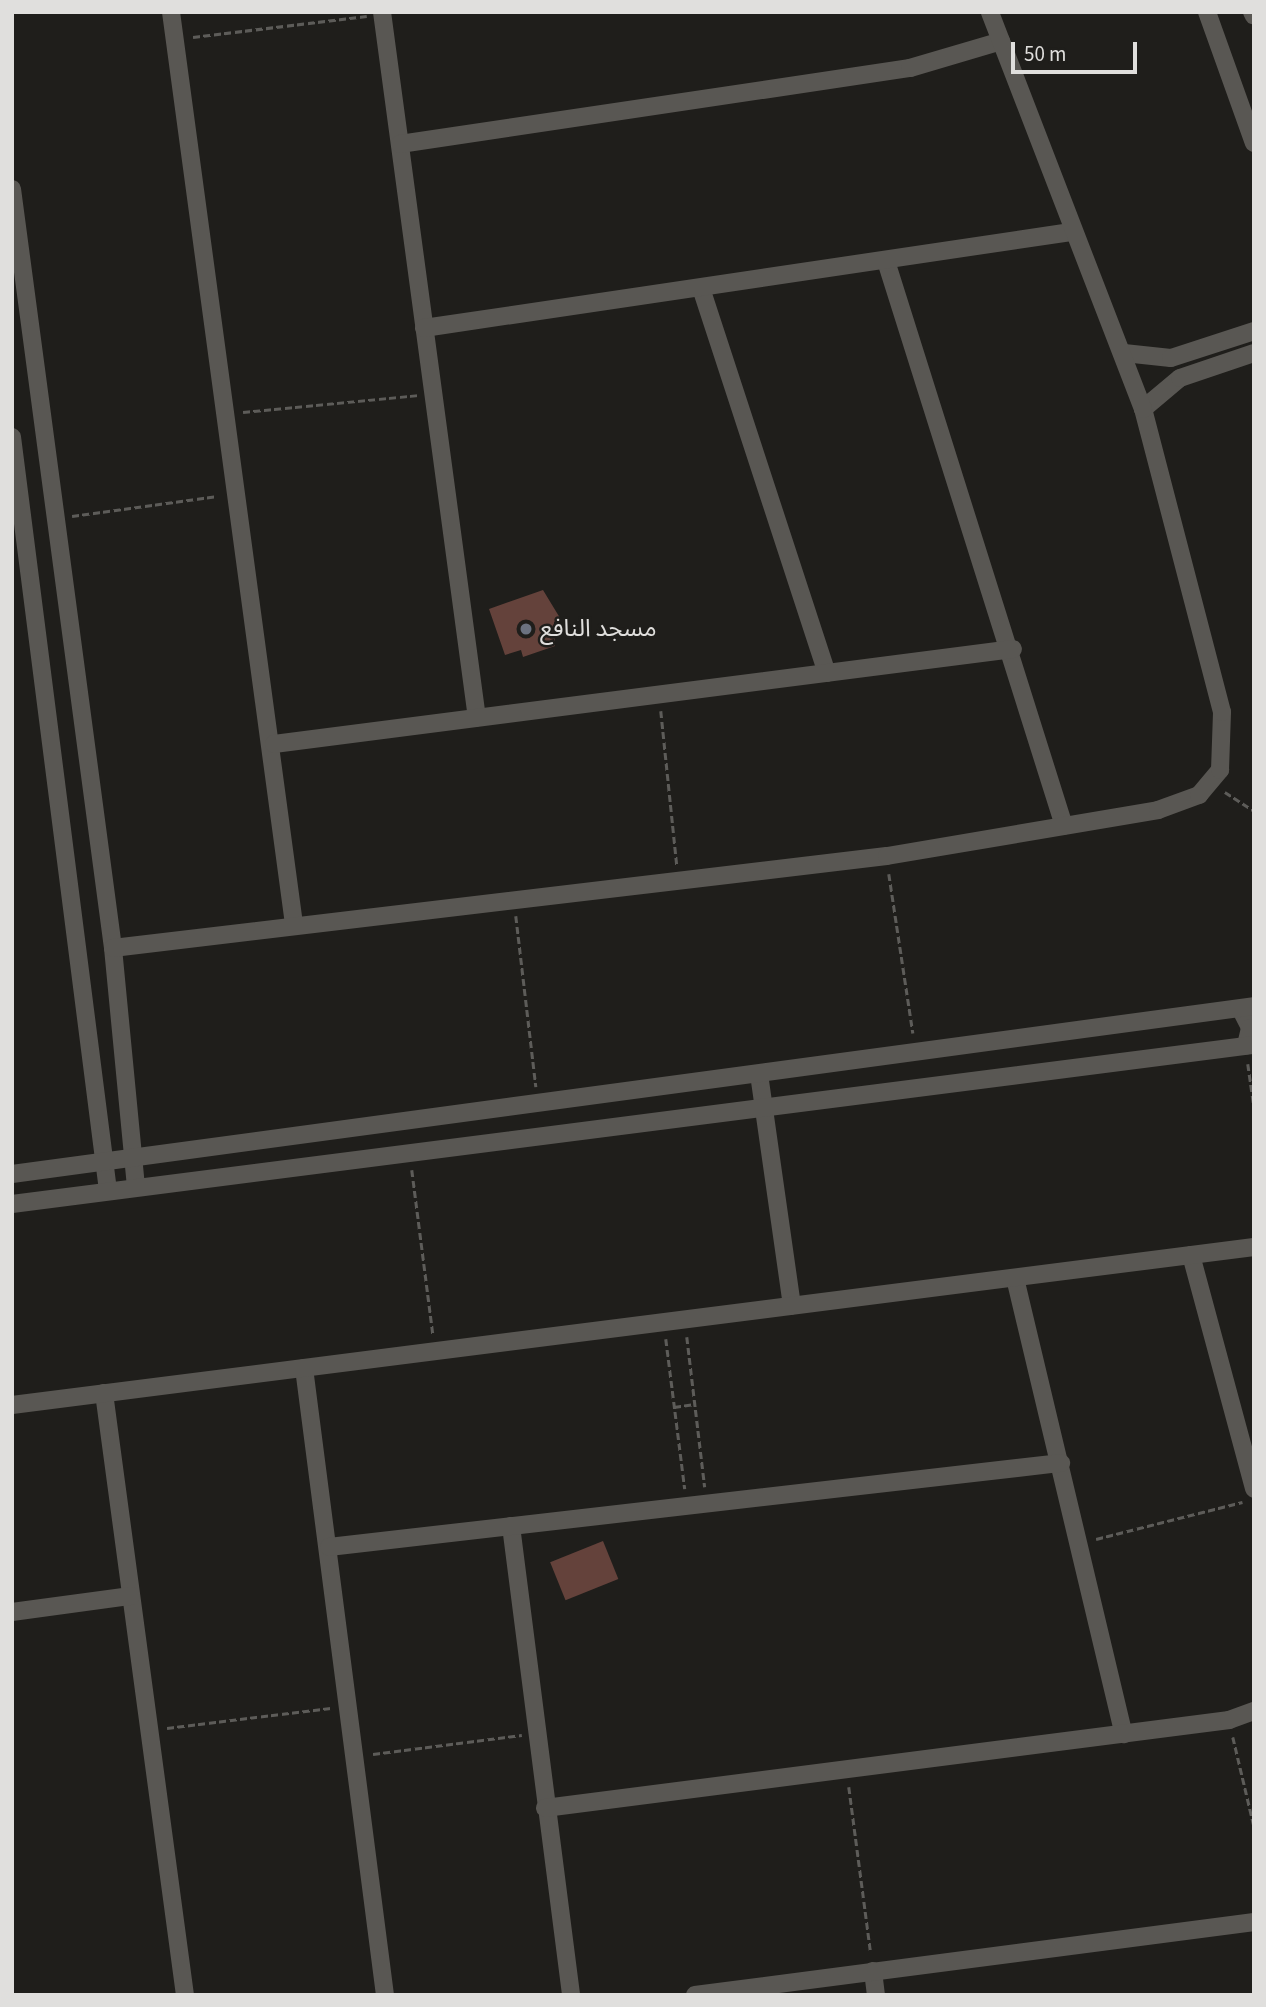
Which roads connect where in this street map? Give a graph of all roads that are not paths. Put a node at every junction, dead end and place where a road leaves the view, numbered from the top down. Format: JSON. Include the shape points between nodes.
{"nodes":[{"id":1,"x":171,"y":12,"type":"edge"},
{"id":2,"x":990,"y":12,"type":"edge"},
{"id":3,"x":1207,"y":12,"type":"edge"},
{"id":4,"x":382,"y":13,"type":"edge"},
{"id":5,"x":1001,"y":41,"type":"junction"},
{"id":6,"x":1254,"y":143,"type":"edge"},
{"id":7,"x":400,"y":144,"type":"junction"},
{"id":8,"x":12,"y":189,"type":"edge"},
{"id":9,"x":1071,"y":232,"type":"junction"},
{"id":10,"x":886,"y":261,"type":"junction"},
{"id":11,"x":701,"y":288,"type":"junction"},
{"id":12,"x":19,"y":301,"type":"edge"},
{"id":13,"x":424,"y":328,"type":"junction"},
{"id":14,"x":1254,"y":331,"type":"edge"},
{"id":15,"x":31,"y":332,"type":"junction"},
{"id":16,"x":12,"y":335,"type":"edge"},
{"id":17,"x":1124,"y":353,"type":"junction"},
{"id":18,"x":1254,"y":353,"type":"edge"},
{"id":19,"x":1143,"y":410,"type":"junction"},
{"id":20,"x":12,"y":437,"type":"edge"},
{"id":21,"x":1013,"y":649,"type":"junction"},
{"id":22,"x":827,"y":673,"type":"junction"},
{"id":23,"x":477,"y":718,"type":"junction"},
{"id":24,"x":274,"y":744,"type":"junction"},
{"id":25,"x":1064,"y":826,"type":"junction"},
{"id":26,"x":294,"y":924,"type":"junction"},
{"id":27,"x":113,"y":948,"type":"junction"},
{"id":28,"x":1248,"y":1009,"type":"edge"},
{"id":29,"x":1250,"y":1046,"type":"edge"},
{"id":30,"x":759,"y":1074,"type":"junction"},
{"id":31,"x":764,"y":1104,"type":"junction"},
{"id":32,"x":133,"y":1158,"type":"junction"},
{"id":33,"x":103,"y":1163,"type":"junction"},
{"id":34,"x":12,"y":1174,"type":"edge"},
{"id":35,"x":136,"y":1187,"type":"junction"},
{"id":36,"x":108,"y":1191,"type":"junction"},
{"id":37,"x":12,"y":1204,"type":"edge"},
{"id":38,"x":1254,"y":1247,"type":"edge"},
{"id":39,"x":1191,"y":1255,"type":"junction"},
{"id":40,"x":1015,"y":1278,"type":"junction"},
{"id":41,"x":792,"y":1306,"type":"junction"},
{"id":42,"x":304,"y":1368,"type":"junction"},
{"id":43,"x":104,"y":1393,"type":"junction"},
{"id":44,"x":12,"y":1405,"type":"edge"},
{"id":45,"x":1061,"y":1463,"type":"junction"},
{"id":46,"x":1254,"y":1489,"type":"edge"},
{"id":47,"x":511,"y":1526,"type":"junction"},
{"id":48,"x":329,"y":1547,"type":"junction"},
{"id":49,"x":131,"y":1596,"type":"junction"},
{"id":50,"x":12,"y":1612,"type":"edge"},
{"id":51,"x":1254,"y":1711,"type":"edge"},
{"id":52,"x":1124,"y":1734,"type":"junction"},
{"id":53,"x":545,"y":1808,"type":"junction"},
{"id":54,"x":1254,"y":1922,"type":"edge"},
{"id":55,"x":873,"y":1971,"type":"junction"},
{"id":56,"x":185,"y":1995,"type":"edge"},
{"id":57,"x":386,"y":1995,"type":"edge"},
{"id":58,"x":571,"y":1995,"type":"edge"},
{"id":59,"x":695,"y":1995,"type":"edge"},
{"id":60,"x":876,"y":1995,"type":"edge"}],
"edges":[{"from":1,"to":24,"type":"street"},
{"from":2,"to":5,"type":"street"},
{"from":3,"to":6,"type":"street"},
{"from":4,"to":7,"type":"street"},
{"from":5,"to":7,"type":"street","via":[[910,68]]},
{"from":5,"to":9,"type":"street"},
{"from":7,"to":13,"type":"street"},
{"from":8,"to":12,"type":"street"},
{"from":9,"to":10,"type":"street"},
{"from":9,"to":17,"type":"street"},
{"from":10,"to":11,"type":"street"},
{"from":10,"to":21,"type":"street"},
{"from":11,"to":13,"type":"street"},
{"from":11,"to":22,"type":"street"},
{"from":12,"to":15,"type":"street"},
{"from":13,"to":23,"type":"street"},
{"from":14,"to":17,"type":"street","via":[[1171,358]]},
{"from":15,"to":16,"type":"street"},
{"from":15,"to":27,"type":"street"},
{"from":17,"to":19,"type":"street"},
{"from":18,"to":19,"type":"street","via":[[1180,378]]},
{"from":19,"to":25,"type":"street","via":[[1222,712],[1223,755],[1210,783],[1181,805]]},
{"from":20,"to":33,"type":"street"},
{"from":21,"to":22,"type":"street"},
{"from":21,"to":25,"type":"street"},
{"from":22,"to":23,"type":"street"},
{"from":23,"to":24,"type":"street"},
{"from":24,"to":26,"type":"street"},
{"from":25,"to":26,"type":"street","via":[[887,856]]},
{"from":26,"to":27,"type":"street"},
{"from":27,"to":32,"type":"street"},
{"from":28,"to":29,"type":"street"},
{"from":28,"to":30,"type":"street"},
{"from":29,"to":31,"type":"street"},
{"from":30,"to":31,"type":"street"},
{"from":30,"to":32,"type":"street"},
{"from":31,"to":35,"type":"street"},
{"from":31,"to":41,"type":"street"},
{"from":32,"to":33,"type":"street"},
{"from":32,"to":35,"type":"street"},
{"from":33,"to":34,"type":"street"},
{"from":33,"to":36,"type":"street"},
{"from":35,"to":36,"type":"street"},
{"from":36,"to":37,"type":"street"},
{"from":38,"to":39,"type":"street"},
{"from":39,"to":40,"type":"street"},
{"from":39,"to":46,"type":"street"},
{"from":40,"to":41,"type":"street"},
{"from":40,"to":45,"type":"street"},
{"from":41,"to":42,"type":"street"},
{"from":42,"to":43,"type":"street"},
{"from":42,"to":48,"type":"street"},
{"from":43,"to":44,"type":"street"},
{"from":43,"to":49,"type":"street"},
{"from":45,"to":47,"type":"street"},
{"from":45,"to":52,"type":"street"},
{"from":47,"to":48,"type":"street"},
{"from":47,"to":53,"type":"street"},
{"from":48,"to":57,"type":"street"},
{"from":49,"to":50,"type":"street"},
{"from":49,"to":56,"type":"street"},
{"from":51,"to":52,"type":"street","via":[[1229,1720]]},
{"from":52,"to":53,"type":"street"},
{"from":53,"to":58,"type":"street"},
{"from":54,"to":55,"type":"street"},
{"from":55,"to":59,"type":"street"},
{"from":55,"to":60,"type":"street"}]}
